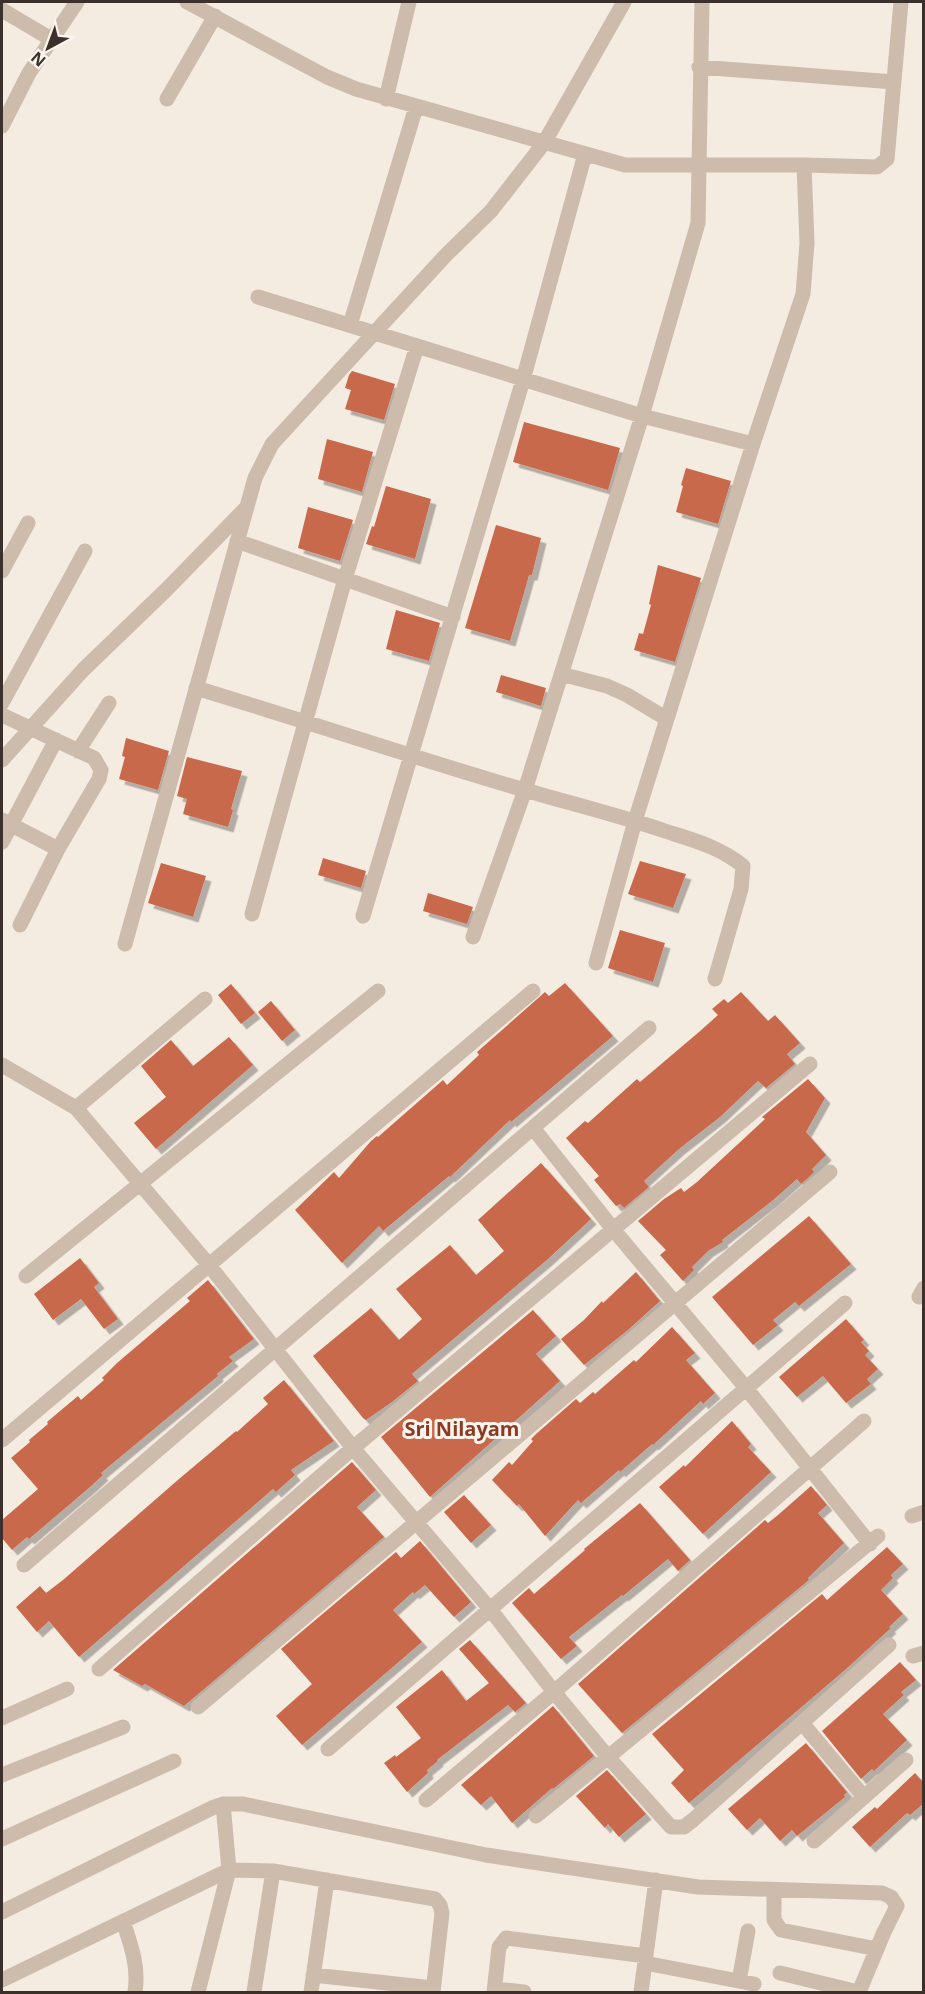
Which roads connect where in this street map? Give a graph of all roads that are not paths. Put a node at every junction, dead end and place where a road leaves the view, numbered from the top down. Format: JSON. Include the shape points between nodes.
{"nodes":[{"id":1,"x":77,"y":2,"type":"edge"},
{"id":2,"x":187,"y":2,"type":"edge"},
{"id":3,"x":409,"y":2,"type":"edge"},
{"id":4,"x":624,"y":2,"type":"edge"},
{"id":5,"x":702,"y":2,"type":"edge"},
{"id":6,"x":901,"y":2,"type":"edge"},
{"id":7,"x":2,"y":10,"type":"edge"},
{"id":8,"x":214,"y":16,"type":"junction"},
{"id":9,"x":51,"y":39,"type":"junction"},
{"id":10,"x":699,"y":67,"type":"junction"},
{"id":11,"x":894,"y":82,"type":"junction"},
{"id":12,"x":166,"y":99,"type":"dead end"},
{"id":13,"x":386,"y":99,"type":"junction"},
{"id":14,"x":416,"y":107,"type":"junction"},
{"id":15,"x":2,"y":126,"type":"edge"},
{"id":16,"x":544,"y":143,"type":"junction"},
{"id":17,"x":585,"y":154,"type":"junction"},
{"id":18,"x":804,"y":165,"type":"junction"},
{"id":19,"x":699,"y":166,"type":"junction"},
{"id":20,"x":258,"y":297,"type":"dead end"},
{"id":21,"x":350,"y":325,"type":"junction"},
{"id":22,"x":375,"y":333,"type":"junction"},
{"id":23,"x":417,"y":346,"type":"junction"},
{"id":24,"x":523,"y":380,"type":"junction"},
{"id":25,"x":642,"y":416,"type":"junction"},
{"id":26,"x":753,"y":444,"type":"junction"},
{"id":27,"x":247,"y":507,"type":"junction"},
{"id":28,"x":28,"y":523,"type":"dead end"},
{"id":29,"x":237,"y":541,"type":"junction"},
{"id":30,"x":85,"y":551,"type":"dead end"},
{"id":31,"x":2,"y":572,"type":"edge"},
{"id":32,"x":345,"y":579,"type":"junction"},
{"id":33,"x":453,"y":617,"type":"junction"},
{"id":34,"x":561,"y":674,"type":"junction"},
{"id":35,"x":196,"y":688,"type":"junction"},
{"id":36,"x":2,"y":703,"type":"edge"},
{"id":37,"x":109,"y":703,"type":"dead end"},
{"id":38,"x":2,"y":715,"type":"edge"},
{"id":39,"x":667,"y":719,"type":"junction"},
{"id":40,"x":306,"y":721,"type":"junction"},
{"id":41,"x":29,"y":728,"type":"junction"},
{"id":42,"x":56,"y":741,"type":"junction"},
{"id":43,"x":78,"y":751,"type":"junction"},
{"id":44,"x":411,"y":756,"type":"junction"},
{"id":45,"x":2,"y":760,"type":"edge"},
{"id":46,"x":525,"y":790,"type":"junction"},
{"id":47,"x":635,"y":820,"type":"junction"},
{"id":48,"x":6,"y":822,"type":"edge"},
{"id":49,"x":2,"y":842,"type":"edge"},
{"id":50,"x":58,"y":849,"type":"junction"},
{"id":51,"x":252,"y":914,"type":"dead end"},
{"id":52,"x":363,"y":916,"type":"dead end"},
{"id":53,"x":20,"y":925,"type":"dead end"},
{"id":54,"x":473,"y":937,"type":"dead end"},
{"id":55,"x":125,"y":944,"type":"dead end"},
{"id":56,"x":596,"y":963,"type":"dead end"},
{"id":57,"x":715,"y":979,"type":"dead end"},
{"id":58,"x":378,"y":991,"type":"dead end"},
{"id":59,"x":533,"y":991,"type":"dead end"},
{"id":60,"x":205,"y":999,"type":"dead end"},
{"id":61,"x":649,"y":1028,"type":"dead end"},
{"id":62,"x":810,"y":1064,"type":"dead end"},
{"id":63,"x":2,"y":1065,"type":"edge"},
{"id":64,"x":76,"y":1108,"type":"junction"},
{"id":65,"x":533,"y":1128,"type":"junction"},
{"id":66,"x":830,"y":1172,"type":"dead end"},
{"id":67,"x":140,"y":1183,"type":"junction"},
{"id":68,"x":613,"y":1229,"type":"junction"},
{"id":69,"x":209,"y":1264,"type":"junction"},
{"id":70,"x":26,"y":1276,"type":"dead end"},
{"id":71,"x":675,"y":1303,"type":"junction"},
{"id":72,"x":845,"y":1303,"type":"dead end"},
{"id":73,"x":275,"y":1349,"type":"junction"},
{"id":74,"x":746,"y":1389,"type":"junction"},
{"id":75,"x":864,"y":1421,"type":"dead end"},
{"id":76,"x":2,"y":1440,"type":"edge"},
{"id":77,"x":353,"y":1448,"type":"junction"},
{"id":78,"x":808,"y":1468,"type":"junction"},
{"id":79,"x":416,"y":1522,"type":"junction"},
{"id":80,"x":24,"y":1565,"type":"dead end"},
{"id":81,"x":490,"y":1610,"type":"junction"},
{"id":82,"x":889,"y":1645,"type":"dead end"},
{"id":83,"x":99,"y":1669,"type":"dead end"},
{"id":84,"x":67,"y":1689,"type":"dead end"},
{"id":85,"x":554,"y":1692,"type":"junction"},
{"id":86,"x":198,"y":1707,"type":"dead end"},
{"id":87,"x":2,"y":1718,"type":"edge"},
{"id":88,"x":803,"y":1724,"type":"junction"},
{"id":89,"x":123,"y":1727,"type":"dead end"},
{"id":90,"x":328,"y":1749,"type":"dead end"},
{"id":91,"x":608,"y":1757,"type":"junction"},
{"id":92,"x":906,"y":1760,"type":"dead end"},
{"id":93,"x":174,"y":1761,"type":"dead end"},
{"id":94,"x":2,"y":1775,"type":"edge"},
{"id":95,"x":864,"y":1797,"type":"junction"},
{"id":96,"x":426,"y":1800,"type":"dead end"},
{"id":97,"x":223,"y":1804,"type":"junction"},
{"id":98,"x":536,"y":1816,"type":"dead end"},
{"id":99,"x":2,"y":1839,"type":"edge"},
{"id":100,"x":814,"y":1841,"type":"dead end"},
{"id":101,"x":229,"y":1870,"type":"junction"},
{"id":102,"x":273,"y":1871,"type":"junction"},
{"id":103,"x":327,"y":1880,"type":"junction"},
{"id":104,"x":656,"y":1880,"type":"junction"},
{"id":105,"x":774,"y":1890,"type":"junction"},
{"id":106,"x":2,"y":1912,"type":"edge"},
{"id":107,"x":123,"y":1921,"type":"junction"},
{"id":108,"x":748,"y":1931,"type":"dead end"},
{"id":109,"x":877,"y":1949,"type":"junction"},
{"id":110,"x":646,"y":1960,"type":"junction"},
{"id":111,"x":780,"y":1973,"type":"dead end"},
{"id":112,"x":313,"y":1975,"type":"junction"},
{"id":113,"x":2,"y":1980,"type":"edge"},
{"id":114,"x":433,"y":1990,"type":"edge"},
{"id":115,"x":494,"y":1991,"type":"edge"},
{"id":116,"x":135,"y":1992,"type":"edge"},
{"id":117,"x":198,"y":1992,"type":"edge"},
{"id":118,"x":254,"y":1992,"type":"edge"},
{"id":119,"x":311,"y":1992,"type":"edge"},
{"id":120,"x":524,"y":1992,"type":"edge"},
{"id":121,"x":641,"y":1992,"type":"edge"},
{"id":122,"x":858,"y":1992,"type":"edge"}],
"edges":[{"from":1,"to":9,"type":"street"},
{"from":2,"to":8,"type":"street"},
{"from":3,"to":13,"type":"street"},
{"from":4,"to":16,"type":"street"},
{"from":5,"to":10,"type":"street"},
{"from":6,"to":11,"type":"street"},
{"from":7,"to":9,"type":"street"},
{"from":8,"to":12,"type":"street"},
{"from":8,"to":13,"type":"street","via":[[327,77]]},
{"from":9,"to":15,"type":"street"},
{"from":10,"to":11,"type":"street"},
{"from":10,"to":19,"type":"street"},
{"from":11,"to":18,"type":"street","via":[[887,159],[877,167]]},
{"from":13,"to":14,"type":"street"},
{"from":14,"to":16,"type":"street"},
{"from":14,"to":21,"type":"street"},
{"from":16,"to":17,"type":"street"},
{"from":16,"to":22,"type":"street","via":[[491,211]]},
{"from":17,"to":19,"type":"street","via":[[625,165]]},
{"from":17,"to":24,"type":"street"},
{"from":18,"to":19,"type":"street"},
{"from":18,"to":26,"type":"street","via":[[807,243],[803,294]]},
{"from":19,"to":25,"type":"street","via":[[698,223]]},
{"from":20,"to":21,"type":"street"},
{"from":21,"to":22,"type":"street"},
{"from":22,"to":23,"type":"street"},
{"from":22,"to":27,"type":"street","via":[[272,444],[255,478]]},
{"from":23,"to":24,"type":"street"},
{"from":23,"to":32,"type":"street"},
{"from":24,"to":25,"type":"street"},
{"from":24,"to":33,"type":"street"},
{"from":25,"to":26,"type":"street"},
{"from":25,"to":34,"type":"street"},
{"from":26,"to":39,"type":"street"},
{"from":27,"to":29,"type":"street"},
{"from":27,"to":41,"type":"street"},
{"from":28,"to":31,"type":"street"},
{"from":29,"to":32,"type":"street"},
{"from":29,"to":35,"type":"street"},
{"from":30,"to":36,"type":"street"},
{"from":32,"to":33,"type":"street"},
{"from":32,"to":40,"type":"street"},
{"from":33,"to":44,"type":"street"},
{"from":34,"to":39,"type":"street","via":[[627,694]]},
{"from":34,"to":46,"type":"street"},
{"from":35,"to":40,"type":"street"},
{"from":35,"to":55,"type":"street"},
{"from":37,"to":43,"type":"street"},
{"from":38,"to":41,"type":"street"},
{"from":39,"to":47,"type":"street"},
{"from":40,"to":44,"type":"street"},
{"from":40,"to":51,"type":"street"},
{"from":41,"to":42,"type":"street"},
{"from":41,"to":45,"type":"street"},
{"from":42,"to":43,"type":"street"},
{"from":42,"to":48,"type":"street"},
{"from":43,"to":50,"type":"street","via":[[94,758],[101,770]]},
{"from":44,"to":46,"type":"street"},
{"from":44,"to":52,"type":"street"},
{"from":46,"to":47,"type":"street"},
{"from":46,"to":54,"type":"street"},
{"from":47,"to":56,"type":"street"},
{"from":47,"to":57,"type":"street","via":[[713,846],[743,866],[741,889]]},
{"from":48,"to":49,"type":"street"},
{"from":48,"to":50,"type":"street"},
{"from":50,"to":53,"type":"street"},
{"from":58,"to":67,"type":"street"},
{"from":59,"to":69,"type":"street"},
{"from":60,"to":64,"type":"street"},
{"from":61,"to":65,"type":"street"},
{"from":62,"to":68,"type":"street"},
{"from":63,"to":64,"type":"street"},
{"from":64,"to":67,"type":"street"},
{"from":65,"to":68,"type":"street"},
{"from":65,"to":73,"type":"street"},
{"from":66,"to":71,"type":"street"},
{"from":67,"to":69,"type":"street"},
{"from":67,"to":70,"type":"street"},
{"from":68,"to":71,"type":"street"},
{"from":68,"to":77,"type":"street"},
{"from":69,"to":73,"type":"street"},
{"from":69,"to":76,"type":"street"},
{"from":71,"to":74,"type":"street"},
{"from":71,"to":79,"type":"street"},
{"from":72,"to":74,"type":"street"},
{"from":73,"to":77,"type":"street"},
{"from":73,"to":80,"type":"street"},
{"from":74,"to":78,"type":"street"},
{"from":74,"to":81,"type":"street"},
{"from":75,"to":78,"type":"street"},
{"from":77,"to":79,"type":"street"},
{"from":77,"to":83,"type":"street"},
{"from":78,"to":85,"type":"street"},
{"from":78,"to":91,"type":"street","via":[[874,1540]]},
{"from":79,"to":81,"type":"street"},
{"from":79,"to":86,"type":"street"},
{"from":81,"to":85,"type":"street"},
{"from":81,"to":90,"type":"street"},
{"from":82,"to":88,"type":"street"},
{"from":84,"to":87,"type":"street"},
{"from":85,"to":91,"type":"street"},
{"from":85,"to":96,"type":"street"},
{"from":88,"to":91,"type":"street","via":[[684,1827],[671,1827]]},
{"from":88,"to":95,"type":"street"},
{"from":89,"to":94,"type":"street"},
{"from":91,"to":98,"type":"street"},
{"from":92,"to":95,"type":"street"},
{"from":93,"to":99,"type":"street"},
{"from":95,"to":100,"type":"street"},
{"from":97,"to":101,"type":"street"},
{"from":97,"to":104,"type":"street","via":[[243,1804],[486,1855]]},
{"from":97,"to":106,"type":"street"},
{"from":101,"to":102,"type":"street"},
{"from":101,"to":107,"type":"street"},
{"from":101,"to":117,"type":"street"},
{"from":102,"to":103,"type":"street"},
{"from":102,"to":118,"type":"street"},
{"from":103,"to":112,"type":"street"},
{"from":103,"to":114,"type":"street","via":[[435,1899],[442,1913]]},
{"from":104,"to":105,"type":"street","via":[[698,1887]]},
{"from":104,"to":110,"type":"street"},
{"from":105,"to":109,"type":"street","via":[[774,1920],[781,1930]]},
{"from":105,"to":109,"type":"street","via":[[882,1893],[891,1897],[897,1906]]},
{"from":107,"to":113,"type":"street"},
{"from":107,"to":116,"type":"street","via":[[135,1961]]},
{"from":108,"to":110,"type":"street","via":[[747,1982]]},
{"from":109,"to":122,"type":"street"},
{"from":110,"to":115,"type":"street","via":[[506,1938],[499,1947]]},
{"from":110,"to":121,"type":"street"},
{"from":111,"to":122,"type":"street"},
{"from":112,"to":114,"type":"street"},
{"from":112,"to":119,"type":"street"},
{"from":115,"to":120,"type":"street"}]}
